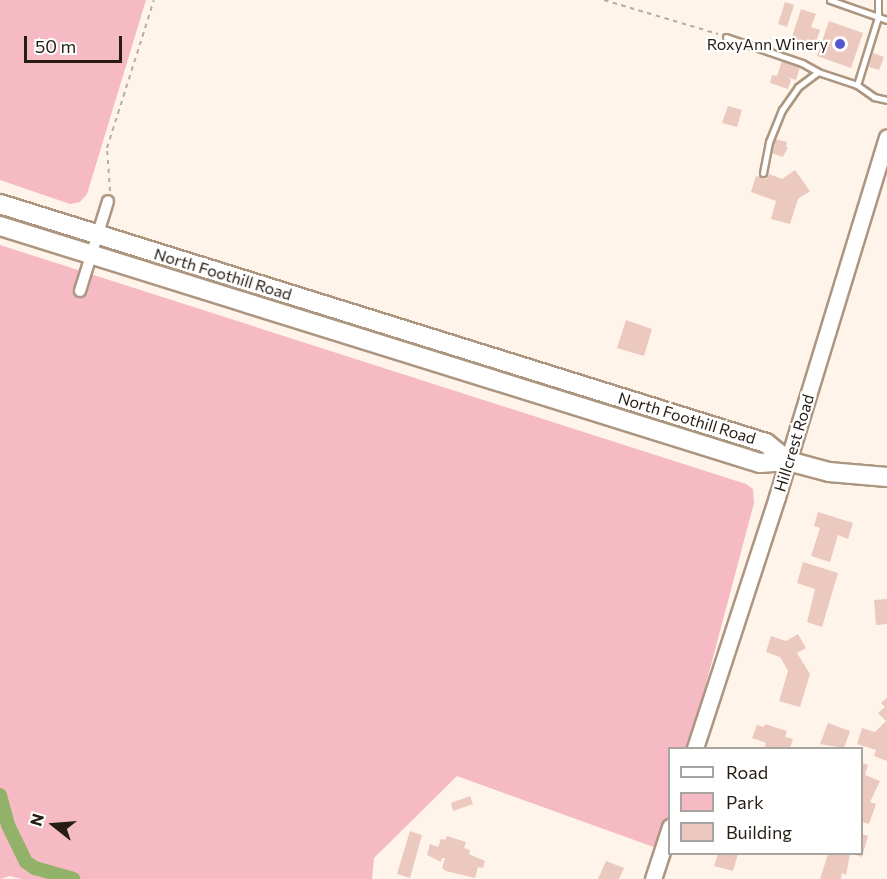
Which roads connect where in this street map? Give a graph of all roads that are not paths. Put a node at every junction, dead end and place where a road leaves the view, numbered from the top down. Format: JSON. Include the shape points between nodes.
{"nodes":[{"id":1,"x":830,"y":0,"type":"edge"},
{"id":2,"x":878,"y":0,"type":"edge"},
{"id":3,"x":878,"y":17,"type":"junction"},
{"id":4,"x":887,"y":20,"type":"edge"},
{"id":5,"x":726,"y":37,"type":"road end"},
{"id":6,"x":818,"y":72,"type":"junction"},
{"id":7,"x":857,"y":85,"type":"junction"},
{"id":8,"x":887,"y":100,"type":"edge"},
{"id":9,"x":887,"y":137,"type":"edge"},
{"id":10,"x":763,"y":173,"type":"dead end"},
{"id":11,"x":108,"y":201,"type":"road end"},
{"id":12,"x":0,"y":204,"type":"edge"},
{"id":13,"x":0,"y":226,"type":"edge"},
{"id":14,"x":97,"y":235,"type":"junction"},
{"id":15,"x":91,"y":255,"type":"junction"},
{"id":16,"x":80,"y":291,"type":"dead end"},
{"id":17,"x":788,"y":461,"type":"junction"},
{"id":18,"x":887,"y":477,"type":"edge"},
{"id":19,"x":695,"y":747,"type":"edge"},
{"id":20,"x":668,"y":830,"type":"edge"},
{"id":21,"x":653,"y":879,"type":"edge"}],
"edges":[{"from":1,"to":3,"type":"lane"},
{"from":2,"to":3,"type":"lane"},
{"from":3,"to":4,"type":"lane"},
{"from":3,"to":7,"type":"lane"},
{"from":5,"to":6,"type":"lane"},
{"from":6,"to":7,"type":"lane"},
{"from":6,"to":10,"type":"lane","via":[[798,87],[782,110],[769,142]]},
{"from":7,"to":8,"type":"lane","via":[[874,97]]},
{"from":9,"to":17,"type":"street","name":"Hillcrest Road"},
{"from":11,"to":14,"type":"street"},
{"from":12,"to":14,"type":"main road","name":"North Foothill Road"},
{"from":13,"to":15,"type":"main road","name":"North Foothill Road"},
{"from":14,"to":15,"type":"street"},
{"from":14,"to":17,"type":"main road","name":"North Foothill Road","via":[[766,442]]},
{"from":15,"to":16,"type":"street"},
{"from":15,"to":17,"type":"main road","name":"North Foothill Road","via":[[760,463]]},
{"from":17,"to":18,"type":"main road","via":[[836,473]]},
{"from":17,"to":19,"type":"street","name":"Hillcrest Road"},
{"from":20,"to":21,"type":"street"}]}
